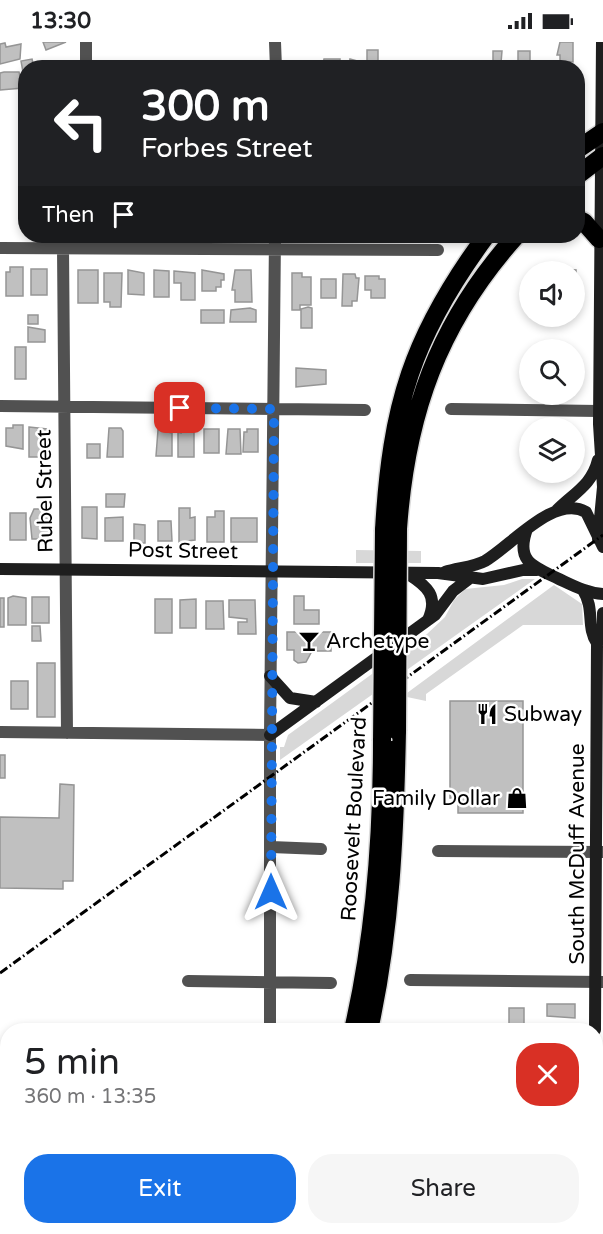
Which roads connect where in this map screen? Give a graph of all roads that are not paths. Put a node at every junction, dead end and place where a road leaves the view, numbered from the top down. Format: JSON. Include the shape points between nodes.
{"nodes":[{"id":1,"x":86,"y":42,"type":"edge"},
{"id":2,"x":275,"y":42,"type":"edge"},
{"id":3,"x":602,"y":42,"type":"edge"},
{"id":4,"x":86,"y":60,"type":"edge"},
{"id":5,"x":276,"y":60,"type":"edge"},
{"id":6,"x":602,"y":133,"type":"edge"},
{"id":7,"x":585,"y":144,"type":"edge"},
{"id":8,"x":601,"y":157,"type":"edge"},
{"id":9,"x":585,"y":170,"type":"edge"},
{"id":10,"x":585,"y":223,"type":"edge"},
{"id":11,"x":599,"y":239,"type":"junction"},
{"id":12,"x":275,"y":243,"type":"edge"},
{"id":13,"x":481,"y":243,"type":"edge"},
{"id":14,"x":511,"y":243,"type":"edge"},
{"id":15,"x":0,"y":248,"type":"edge"},
{"id":16,"x":63,"y":248,"type":"junction"},
{"id":17,"x":275,"y":249,"type":"junction"},
{"id":18,"x":438,"y":250,"type":"dead end"},
{"id":19,"x":601,"y":293,"type":"edge"},
{"id":20,"x":0,"y":406,"type":"edge"},
{"id":21,"x":63,"y":407,"type":"junction"},
{"id":22,"x":274,"y":409,"type":"junction"},
{"id":23,"x":451,"y":409,"type":"dead end"},
{"id":24,"x":365,"y":410,"type":"dead end"},
{"id":25,"x":599,"y":411,"type":"junction"},
{"id":26,"x":601,"y":458,"type":"edge"},
{"id":27,"x":602,"y":501,"type":"edge"},
{"id":28,"x":553,"y":513,"type":"junction"},
{"id":29,"x":527,"y":529,"type":"junction"},
{"id":30,"x":391,"y":530,"type":"junction"},
{"id":31,"x":601,"y":543,"type":"edge"},
{"id":32,"x":0,"y":569,"type":"edge"},
{"id":33,"x":66,"y":569,"type":"junction"},
{"id":34,"x":537,"y":570,"type":"junction"},
{"id":35,"x":272,"y":572,"type":"junction"},
{"id":36,"x":407,"y":573,"type":"junction"},
{"id":37,"x":438,"y":573,"type":"junction"},
{"id":38,"x":470,"y":578,"type":"junction"},
{"id":39,"x":583,"y":590,"type":"junction"},
{"id":40,"x":603,"y":594,"type":"edge"},
{"id":41,"x":603,"y":613,"type":"edge"},
{"id":42,"x":428,"y":620,"type":"junction"},
{"id":43,"x":597,"y":643,"type":"junction"},
{"id":44,"x":270,"y":676,"type":"junction"},
{"id":45,"x":316,"y":702,"type":"junction"},
{"id":46,"x":600,"y":723,"type":"edge"},
{"id":47,"x":0,"y":732,"type":"edge"},
{"id":48,"x":67,"y":733,"type":"junction"},
{"id":49,"x":270,"y":735,"type":"junction"},
{"id":50,"x":389,"y":736,"type":"junction"},
{"id":51,"x":271,"y":848,"type":"junction"},
{"id":52,"x":321,"y":849,"type":"dead end"},
{"id":53,"x":438,"y":851,"type":"dead end"},
{"id":54,"x":600,"y":852,"type":"edge"},
{"id":55,"x":410,"y":980,"type":"dead end"},
{"id":56,"x":188,"y":981,"type":"dead end"},
{"id":57,"x":270,"y":981,"type":"junction"},
{"id":58,"x":331,"y":982,"type":"dead end"},
{"id":59,"x":599,"y":982,"type":"edge"},
{"id":60,"x":270,"y":1023,"type":"edge"},
{"id":61,"x":354,"y":1023,"type":"edge"},
{"id":62,"x":370,"y":1023,"type":"edge"},
{"id":63,"x":596,"y":1023,"type":"edge"}],
"edges":[{"from":1,"to":4,"type":"street"},
{"from":2,"to":5,"type":"street"},
{"from":3,"to":6,"type":"main road"},
{"from":6,"to":7,"type":"highway"},
{"from":6,"to":8,"type":"main road"},
{"from":8,"to":9,"type":"highway"},
{"from":8,"to":11,"type":"main road"},
{"from":10,"to":11,"type":"highway"},
{"from":11,"to":19,"type":"main road"},
{"from":12,"to":17,"type":"street"},
{"from":13,"to":30,"type":"highway","name":"Roosevelt Boulevard","via":[[452,285],[416,354],[399,408],[389,458]]},
{"from":14,"to":30,"type":"highway","name":"Roosevelt Boulevard","via":[[465,303],[439,347],[417,411]]},
{"from":15,"to":16,"type":"street"},
{"from":16,"to":17,"type":"street"},
{"from":16,"to":21,"type":"street","name":"Rubel Street"},
{"from":17,"to":18,"type":"street"},
{"from":17,"to":22,"type":"street"},
{"from":19,"to":25,"type":"main road"},
{"from":20,"to":21,"type":"street"},
{"from":21,"to":22,"type":"street"},
{"from":21,"to":33,"type":"street","name":"Rubel Street"},
{"from":22,"to":24,"type":"street"},
{"from":22,"to":35,"type":"street"},
{"from":23,"to":25,"type":"street"},
{"from":25,"to":26,"type":"main road"},
{"from":26,"to":27,"type":"main road"},
{"from":26,"to":28,"type":"main road","name":"Post Street","via":[[586,486]]},
{"from":27,"to":31,"type":"main road"},
{"from":28,"to":29,"type":"main road","name":"Post Street"},
{"from":28,"to":31,"type":"main road","via":[[565,507],[581,510],[593,523]]},
{"from":29,"to":34,"type":"main road","via":[[524,551]]},
{"from":29,"to":37,"type":"main road","name":"Post Street","via":[[480,563]]},
{"from":30,"to":50,"type":"highway","name":"Roosevelt Boulevard","bridge":true},
{"from":32,"to":33,"type":"main road","name":"Post Street"},
{"from":33,"to":35,"type":"main road","name":"Post Street"},
{"from":33,"to":48,"type":"street","name":"Rubel Street"},
{"from":34,"to":38,"type":"main road","name":"Post Street"},
{"from":34,"to":39,"type":"main road"},
{"from":35,"to":36,"type":"main road","name":"Post Street"},
{"from":35,"to":44,"type":"street"},
{"from":36,"to":37,"type":"main road","name":"Post Street"},
{"from":36,"to":42,"type":"main road","via":[[428,587],[432,595]]},
{"from":37,"to":38,"type":"main road","name":"Post Street"},
{"from":38,"to":42,"type":"main road"},
{"from":39,"to":40,"type":"main road"},
{"from":39,"to":43,"type":"main road","name":"South McDuff Avenue","via":[[590,602],[592,635]]},
{"from":41,"to":43,"type":"main road","name":"South McDuff Avenue","via":[[603,635]]},
{"from":42,"to":45,"type":"main road"},
{"from":43,"to":46,"type":"main road","name":"South McDuff Avenue"},
{"from":44,"to":45,"type":"main road","via":[[290,698]]},
{"from":44,"to":49,"type":"street"},
{"from":45,"to":49,"type":"main road"},
{"from":46,"to":54,"type":"main road","name":"South McDuff Avenue"},
{"from":47,"to":48,"type":"street"},
{"from":48,"to":49,"type":"street"},
{"from":49,"to":51,"type":"street"},
{"from":50,"to":61,"type":"highway","name":"Roosevelt Boulevard","via":[[374,916]]},
{"from":50,"to":62,"type":"highway","name":"Roosevelt Boulevard","via":[[394,838],[388,917]]},
{"from":51,"to":52,"type":"street"},
{"from":51,"to":57,"type":"street"},
{"from":53,"to":54,"type":"street"},
{"from":54,"to":59,"type":"main road","name":"South McDuff Avenue"},
{"from":55,"to":59,"type":"street"},
{"from":56,"to":57,"type":"street"},
{"from":57,"to":58,"type":"street"},
{"from":57,"to":60,"type":"street"},
{"from":59,"to":63,"type":"main road","name":"South McDuff Avenue"}]}
